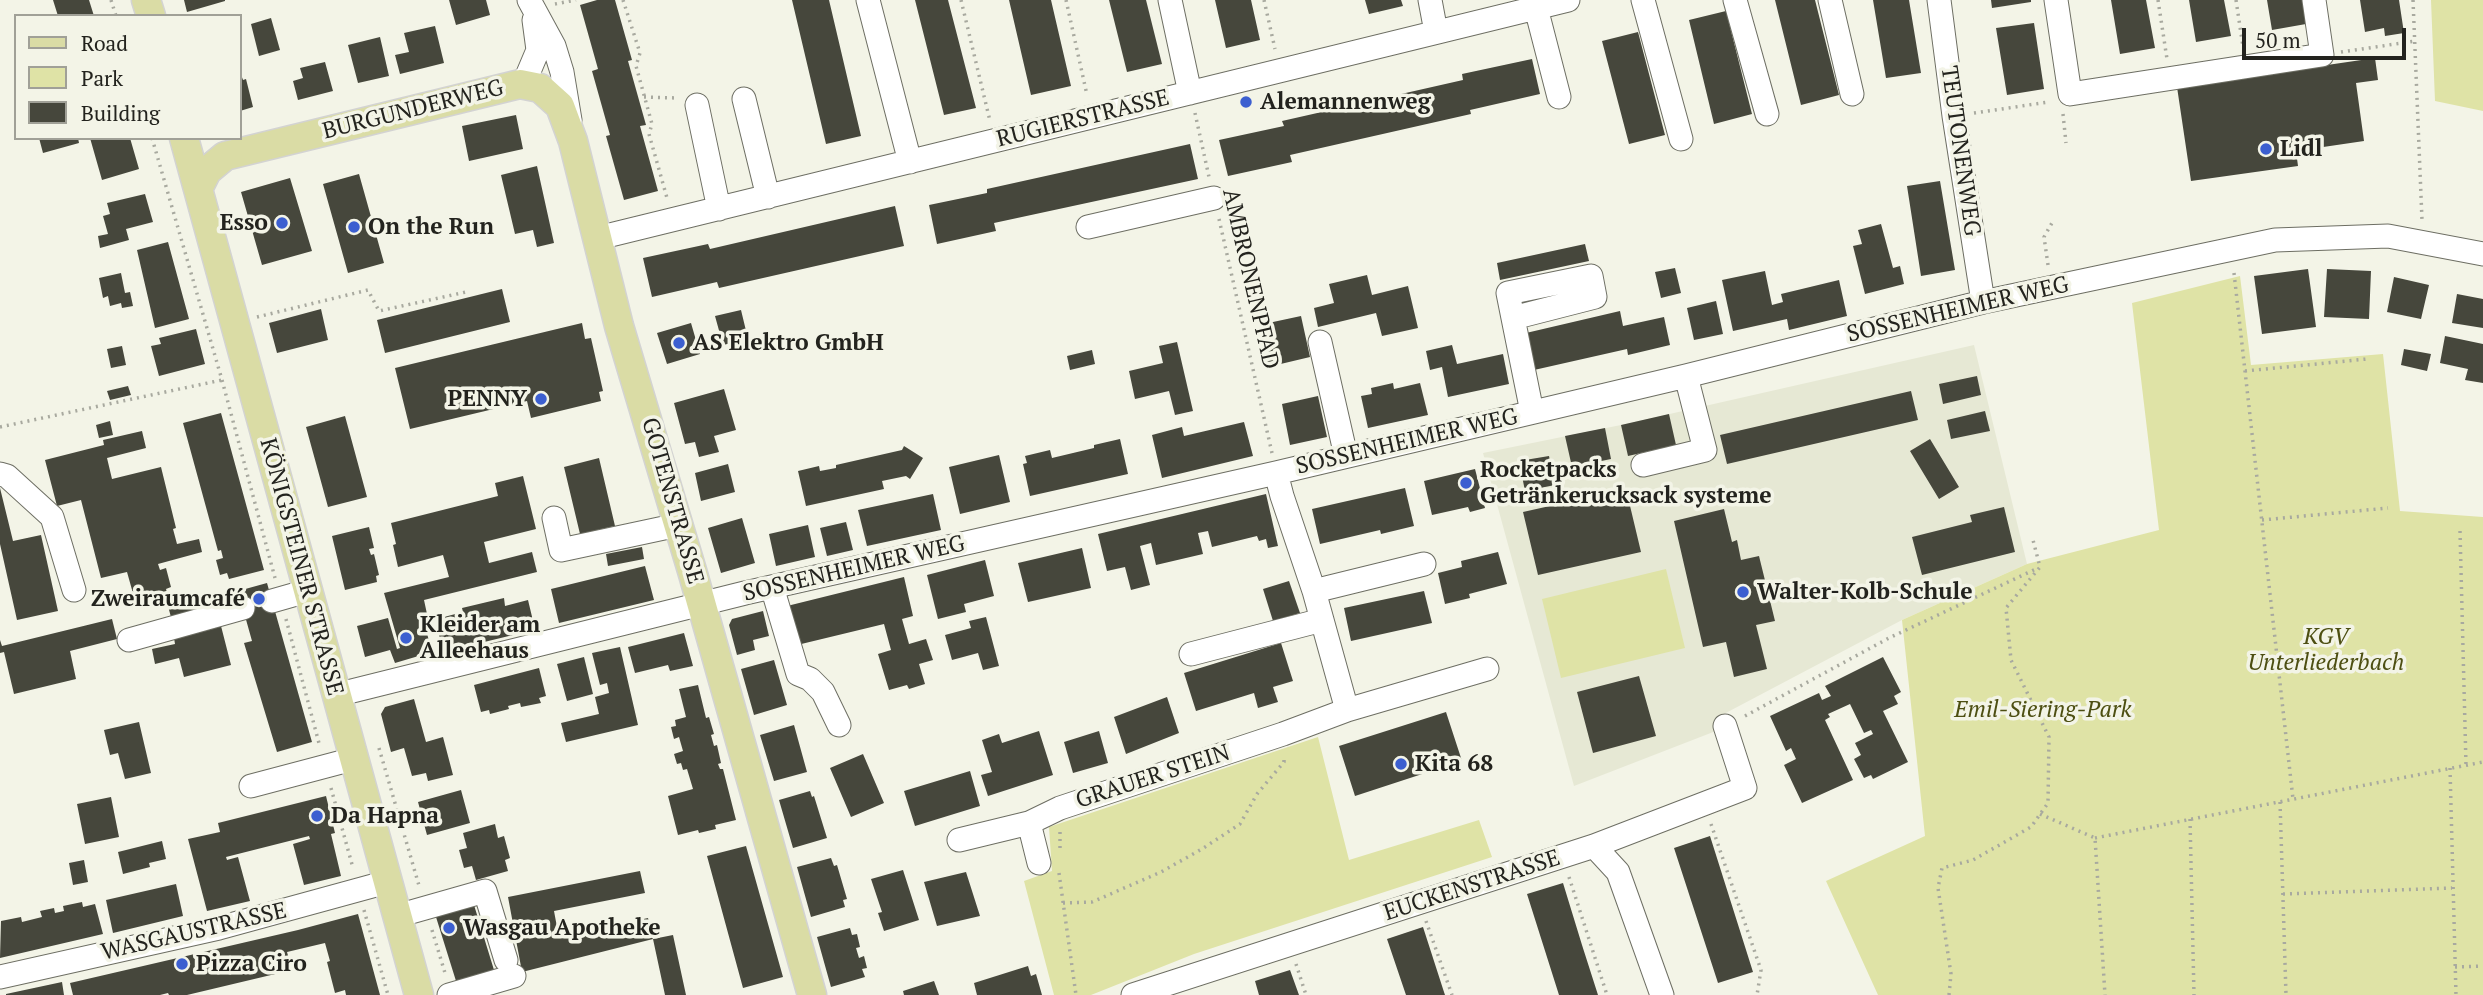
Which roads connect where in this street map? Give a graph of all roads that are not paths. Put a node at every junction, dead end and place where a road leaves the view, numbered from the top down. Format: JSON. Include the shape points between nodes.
{"nodes":[{"id":1,"x":868,"y":0,"type":"edge"},
{"id":2,"x":1170,"y":0,"type":"edge"},
{"id":3,"x":1430,"y":0,"type":"edge"},
{"id":4,"x":1568,"y":0,"type":"edge"},
{"id":5,"x":1643,"y":0,"type":"edge"},
{"id":6,"x":1735,"y":0,"type":"edge"},
{"id":7,"x":1830,"y":0,"type":"edge"},
{"id":8,"x":1939,"y":0,"type":"edge"},
{"id":9,"x":2056,"y":0,"type":"edge"},
{"id":10,"x":2314,"y":0,"type":"edge"},
{"id":11,"x":531,"y":5,"type":"edge"},
{"id":12,"x":1536,"y":8,"type":"junction"},
{"id":13,"x":1436,"y":32,"type":"junction"},
{"id":14,"x":520,"y":84,"type":"junction"},
{"id":15,"x":1190,"y":93,"type":"junction"},
{"id":16,"x":1852,"y":94,"type":"dead end"},
{"id":17,"x":1559,"y":97,"type":"dead end"},
{"id":18,"x":744,"y":99,"type":"dead end"},
{"id":19,"x":698,"y":109,"type":"road end"},
{"id":20,"x":1767,"y":114,"type":"dead end"},
{"id":21,"x":1681,"y":139,"type":"dead end"},
{"id":22,"x":186,"y":140,"type":"edge"},
{"id":23,"x":189,"y":140,"type":"edge"},
{"id":24,"x":573,"y":141,"type":"junction"},
{"id":25,"x":225,"y":156,"type":"junction"},
{"id":26,"x":910,"y":162,"type":"junction"},
{"id":27,"x":198,"y":189,"type":"junction"},
{"id":28,"x":768,"y":197,"type":"junction"},
{"id":29,"x":1214,"y":198,"type":"road end"},
{"id":30,"x":719,"y":209,"type":"junction"},
{"id":31,"x":1088,"y":228,"type":"dead end"},
{"id":32,"x":598,"y":238,"type":"junction"},
{"id":33,"x":2483,"y":254,"type":"edge"},
{"id":34,"x":1983,"y":302,"type":"junction"},
{"id":35,"x":1513,"y":318,"type":"dead end"},
{"id":36,"x":1320,"y":342,"type":"dead end"},
{"id":37,"x":1686,"y":376,"type":"junction"},
{"id":38,"x":1532,"y":412,"type":"junction"},
{"id":39,"x":1346,"y":456,"type":"junction"},
{"id":40,"x":1643,"y":466,"type":"dead end"},
{"id":41,"x":1276,"y":473,"type":"junction"},
{"id":42,"x":0,"y":474,"type":"edge"},
{"id":43,"x":554,"y":518,"type":"dead end"},
{"id":44,"x":678,"y":525,"type":"junction"},
{"id":45,"x":1424,"y":565,"type":"dead end"},
{"id":46,"x":772,"y":587,"type":"junction"},
{"id":47,"x":74,"y":590,"type":"dead end"},
{"id":48,"x":307,"y":591,"type":"junction"},
{"id":49,"x":1314,"y":591,"type":"junction"},
{"id":50,"x":276,"y":600,"type":"road end"},
{"id":51,"x":701,"y":604,"type":"junction"},
{"id":52,"x":243,"y":608,"type":"dead end"},
{"id":53,"x":1322,"y":621,"type":"junction"},
{"id":54,"x":129,"y":640,"type":"dead end"},
{"id":55,"x":1191,"y":654,"type":"dead end"},
{"id":56,"x":1487,"y":669,"type":"dead end"},
{"id":57,"x":335,"y":695,"type":"junction"},
{"id":58,"x":1347,"y":710,"type":"junction"},
{"id":59,"x":839,"y":725,"type":"dead end"},
{"id":60,"x":1726,"y":726,"type":"road end"},
{"id":61,"x":353,"y":759,"type":"junction"},
{"id":62,"x":251,"y":786,"type":"dead end"},
{"id":63,"x":1029,"y":823,"type":"junction"},
{"id":64,"x":959,"y":841,"type":"dead end"},
{"id":65,"x":1594,"y":846,"type":"junction"},
{"id":66,"x":1053,"y":861,"type":"road end"},
{"id":67,"x":387,"y":882,"type":"junction"},
{"id":68,"x":397,"y":916,"type":"junction"},
{"id":69,"x":0,"y":977,"type":"edge"},
{"id":70,"x":419,"y":995,"type":"edge"},
{"id":71,"x":450,"y":995,"type":"edge"},
{"id":72,"x":812,"y":995,"type":"edge"},
{"id":73,"x":1133,"y":995,"type":"edge"},
{"id":74,"x":1662,"y":995,"type":"edge"}],
"edges":[{"from":1,"to":26,"type":"street"},
{"from":2,"to":15,"type":"street"},
{"from":3,"to":13,"type":"street"},
{"from":4,"to":12,"type":"street","name":"RUGIERSTRASSE"},
{"from":5,"to":21,"type":"street"},
{"from":6,"to":20,"type":"street"},
{"from":7,"to":16,"type":"street"},
{"from":8,"to":34,"type":"street","name":"TEUTONENWEG"},
{"from":9,"to":10,"type":"street","via":[[2070,94],[2322,55]]},
{"from":11,"to":14,"type":"street","name":"GOTENSTRASSE","via":[[538,50]]},
{"from":11,"to":24,"type":"street","name":"GOTENSTRASSE","via":[[554,46]]},
{"from":12,"to":13,"type":"street","name":"RUGIERSTRASSE"},
{"from":12,"to":17,"type":"street"},
{"from":13,"to":15,"type":"street","name":"RUGIERSTRASSE"},
{"from":14,"to":24,"type":"main road","name":"BURGUNDERWEG","via":[[551,96],[560,106]]},
{"from":14,"to":25,"type":"main road","name":"BURGUNDERWEG"},
{"from":15,"to":26,"type":"street","name":"RUGIERSTRASSE"},
{"from":18,"to":28,"type":"street"},
{"from":19,"to":30,"type":"street"},
{"from":22,"to":27,"type":"main road","name":"KÖNIGSTEINER STRASSE"},
{"from":23,"to":25,"type":"main road"},
{"from":24,"to":32,"type":"main road","name":"GOTENSTRASSE"},
{"from":25,"to":27,"type":"main road","via":[[207,171]]},
{"from":26,"to":28,"type":"street","name":"RUGIERSTRASSE"},
{"from":27,"to":48,"type":"main road","name":"KÖNIGSTEINER STRASSE"},
{"from":28,"to":30,"type":"street","name":"RUGIERSTRASSE"},
{"from":29,"to":31,"type":"street"},
{"from":30,"to":32,"type":"street","name":"RUGIERSTRASSE"},
{"from":32,"to":44,"type":"main road","name":"GOTENSTRASSE"},
{"from":33,"to":34,"type":"street","name":"SOSSENHEIMER WEG","via":[[2388,236],[2275,240]]},
{"from":34,"to":37,"type":"street","name":"SOSSENHEIMER WEG"},
{"from":35,"to":38,"type":"street"},
{"from":36,"to":39,"type":"street"},
{"from":37,"to":38,"type":"street","name":"SOSSENHEIMER WEG"},
{"from":37,"to":40,"type":"street","via":[[1705,450]]},
{"from":38,"to":39,"type":"street","name":"SOSSENHEIMER WEG"},
{"from":39,"to":41,"type":"street","name":"SOSSENHEIMER WEG"},
{"from":41,"to":46,"type":"street","name":"SOSSENHEIMER WEG"},
{"from":41,"to":49,"type":"street"},
{"from":42,"to":47,"type":"street","via":[[52,517]]},
{"from":43,"to":44,"type":"street","via":[[561,550]]},
{"from":44,"to":51,"type":"main road","name":"GOTENSTRASSE"},
{"from":45,"to":49,"type":"street"},
{"from":46,"to":51,"type":"street","name":"SOSSENHEIMER WEG"},
{"from":46,"to":59,"type":"street","via":[[798,674],[824,692]]},
{"from":48,"to":50,"type":"street"},
{"from":48,"to":57,"type":"main road","name":"KÖNIGSTEINER STRASSE"},
{"from":49,"to":53,"type":"street"},
{"from":51,"to":57,"type":"street","name":"SOSSENHEIMER WEG"},
{"from":51,"to":72,"type":"main road","name":"GOTENSTRASSE"},
{"from":52,"to":54,"type":"street"},
{"from":53,"to":55,"type":"street"},
{"from":53,"to":58,"type":"street"},
{"from":56,"to":58,"type":"street","name":"GRAUER STEIN"},
{"from":57,"to":61,"type":"main road","name":"KÖNIGSTEINER STRASSE"},
{"from":58,"to":63,"type":"street","name":"GRAUER STEIN","via":[[1060,808]]},
{"from":60,"to":65,"type":"street","name":"EUCKENSTRASSE","via":[[1745,788]]},
{"from":61,"to":62,"type":"street"},
{"from":61,"to":67,"type":"main road","name":"KÖNIGSTEINER STRASSE"},
{"from":63,"to":64,"type":"street","name":"GRAUER STEIN"},
{"from":63,"to":66,"type":"street"},
{"from":65,"to":73,"type":"street","name":"EUCKENSTRASSE"},
{"from":65,"to":74,"type":"street","via":[[1618,872]]},
{"from":67,"to":68,"type":"main road","name":"KÖNIGSTEINER STRASSE"},
{"from":67,"to":69,"type":"street","name":"WASGAUSTRASSE","via":[[219,928]]},
{"from":68,"to":70,"type":"main road","name":"KÖNIGSTEINER STRASSE"},
{"from":68,"to":71,"type":"street","via":[[485,891],[510,968]]}]}
